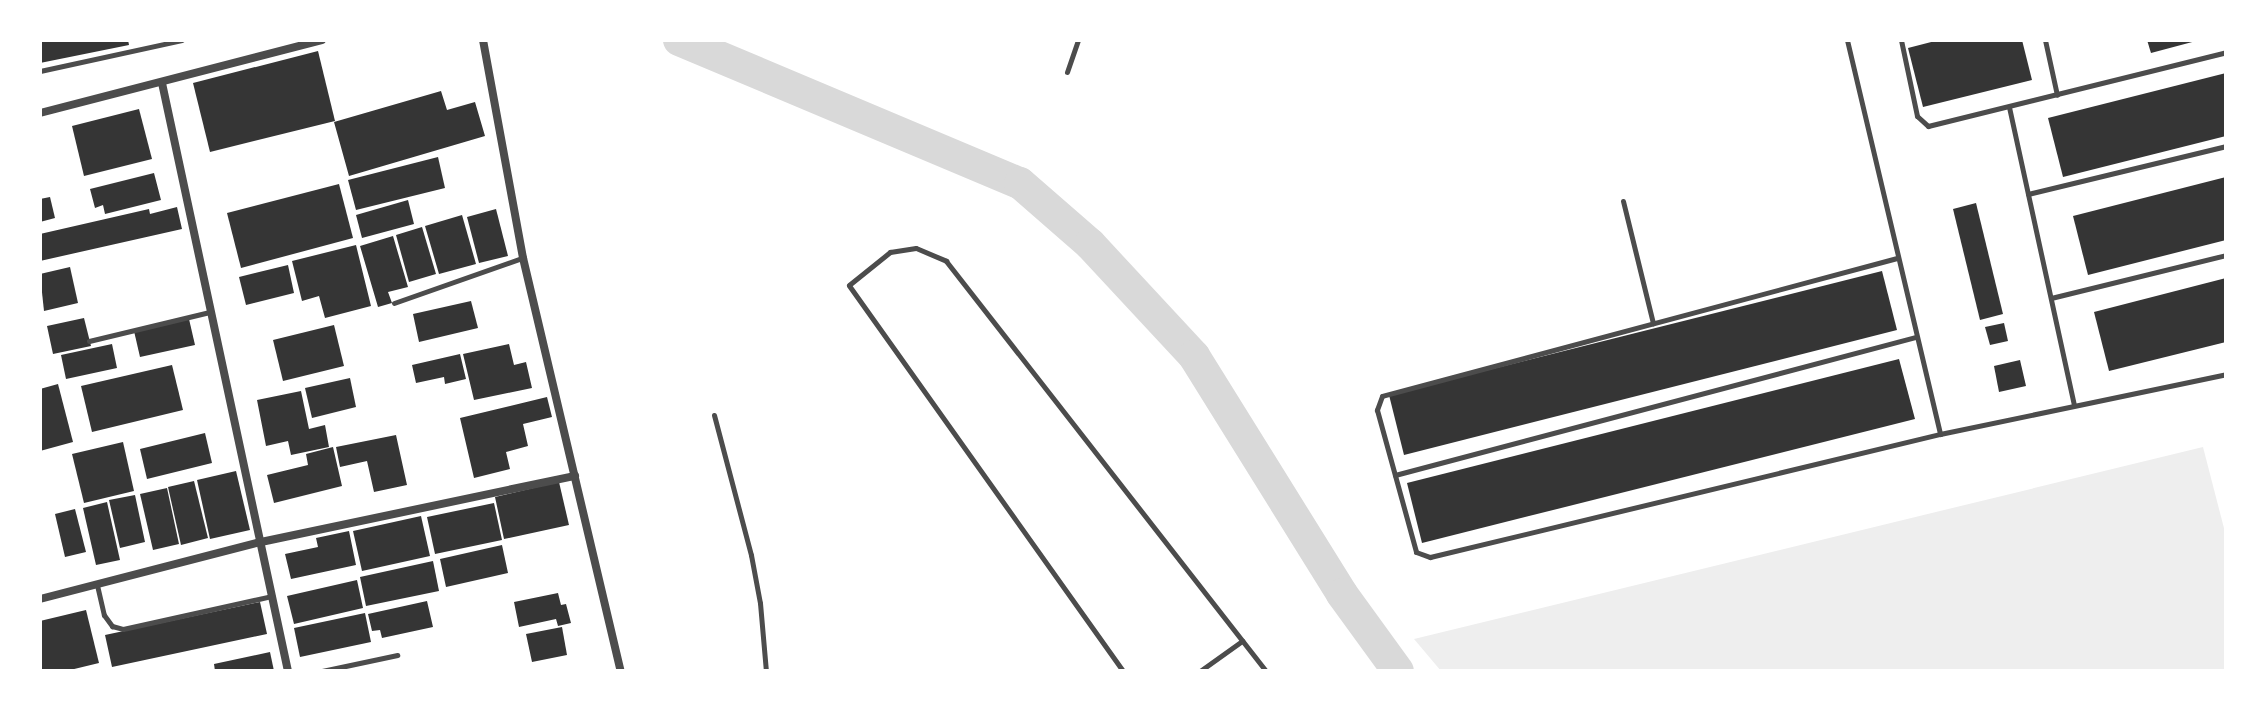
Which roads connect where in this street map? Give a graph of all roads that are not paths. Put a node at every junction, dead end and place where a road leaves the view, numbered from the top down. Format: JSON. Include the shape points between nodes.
{"nodes":[{"id":1,"x":182,"y":40,"type":"edge"},
{"id":2,"x":322,"y":40,"type":"edge"},
{"id":3,"x":483,"y":40,"type":"edge"},
{"id":4,"x":1078,"y":40,"type":"edge"},
{"id":5,"x":1847,"y":40,"type":"edge"},
{"id":6,"x":1901,"y":40,"type":"edge"},
{"id":7,"x":2045,"y":40,"type":"edge"},
{"id":8,"x":2226,"y":52,"type":"edge"},
{"id":9,"x":40,"y":71,"type":"edge"},
{"id":10,"x":1067,"y":72,"type":"dead end"},
{"id":11,"x":162,"y":83,"type":"junction"},
{"id":12,"x":2057,"y":95,"type":"junction"},
{"id":13,"x":2009,"y":107,"type":"junction"},
{"id":14,"x":40,"y":113,"type":"edge"},
{"id":15,"x":2226,"y":146,"type":"edge"},
{"id":16,"x":2028,"y":194,"type":"junction"},
{"id":17,"x":1623,"y":201,"type":"dead end"},
{"id":18,"x":2226,"y":255,"type":"edge"},
{"id":19,"x":523,"y":258,"type":"junction"},
{"id":20,"x":1897,"y":258,"type":"junction"},
{"id":21,"x":2051,"y":298,"type":"junction"},
{"id":22,"x":394,"y":303,"type":"dead end"},
{"id":23,"x":211,"y":312,"type":"junction"},
{"id":24,"x":1653,"y":323,"type":"junction"},
{"id":25,"x":1916,"y":337,"type":"junction"},
{"id":26,"x":89,"y":341,"type":"dead end"},
{"id":27,"x":2226,"y":374,"type":"edge"},
{"id":28,"x":2074,"y":405,"type":"junction"},
{"id":29,"x":714,"y":415,"type":"dead end"},
{"id":30,"x":1940,"y":434,"type":"junction"},
{"id":31,"x":1395,"y":475,"type":"junction"},
{"id":32,"x":575,"y":476,"type":"junction"},
{"id":33,"x":261,"y":542,"type":"junction"},
{"id":34,"x":97,"y":584,"type":"junction"},
{"id":35,"x":272,"y":596,"type":"junction"},
{"id":36,"x":40,"y":599,"type":"edge"},
{"id":37,"x":1242,"y":641,"type":"junction"},
{"id":38,"x":397,"y":655,"type":"dead end"},
{"id":39,"x":288,"y":671,"type":"edge"},
{"id":40,"x":322,"y":671,"type":"edge"},
{"id":41,"x":621,"y":671,"type":"edge"},
{"id":42,"x":766,"y":671,"type":"edge"},
{"id":43,"x":1123,"y":671,"type":"edge"},
{"id":44,"x":1200,"y":671,"type":"edge"},
{"id":45,"x":1266,"y":671,"type":"edge"}],
"edges":[{"from":1,"to":9,"type":"lane"},
{"from":2,"to":11,"type":"street"},
{"from":3,"to":19,"type":"street"},
{"from":4,"to":10,"type":"lane"},
{"from":5,"to":20,"type":"lane"},
{"from":6,"to":13,"type":"lane","via":[[1923,125]]},
{"from":7,"to":12,"type":"lane"},
{"from":8,"to":12,"type":"lane"},
{"from":11,"to":14,"type":"street"},
{"from":11,"to":23,"type":"street"},
{"from":12,"to":13,"type":"lane"},
{"from":13,"to":16,"type":"lane"},
{"from":15,"to":16,"type":"lane"},
{"from":16,"to":21,"type":"lane"},
{"from":17,"to":24,"type":"lane"},
{"from":18,"to":21,"type":"lane"},
{"from":19,"to":22,"type":"lane"},
{"from":19,"to":32,"type":"street"},
{"from":20,"to":24,"type":"lane"},
{"from":20,"to":25,"type":"lane"},
{"from":21,"to":28,"type":"lane"},
{"from":23,"to":26,"type":"lane"},
{"from":23,"to":33,"type":"street"},
{"from":24,"to":31,"type":"lane","via":[[1382,396],[1377,410]]},
{"from":25,"to":30,"type":"lane"},
{"from":25,"to":31,"type":"lane"},
{"from":27,"to":28,"type":"lane"},
{"from":28,"to":30,"type":"lane"},
{"from":29,"to":42,"type":"lane","via":[[751,555]]},
{"from":30,"to":31,"type":"lane","via":[[1430,557],[1414,547]]},
{"from":32,"to":33,"type":"street"},
{"from":32,"to":41,"type":"street"},
{"from":33,"to":34,"type":"street"},
{"from":33,"to":35,"type":"street"},
{"from":34,"to":35,"type":"lane","via":[[104,615],[112,626],[123,629]]},
{"from":34,"to":36,"type":"street"},
{"from":35,"to":39,"type":"street"},
{"from":37,"to":43,"type":"lane","via":[[946,261],[916,248],[890,252],[849,285]]},
{"from":37,"to":44,"type":"lane"},
{"from":37,"to":45,"type":"lane"},
{"from":38,"to":40,"type":"lane"}]}
